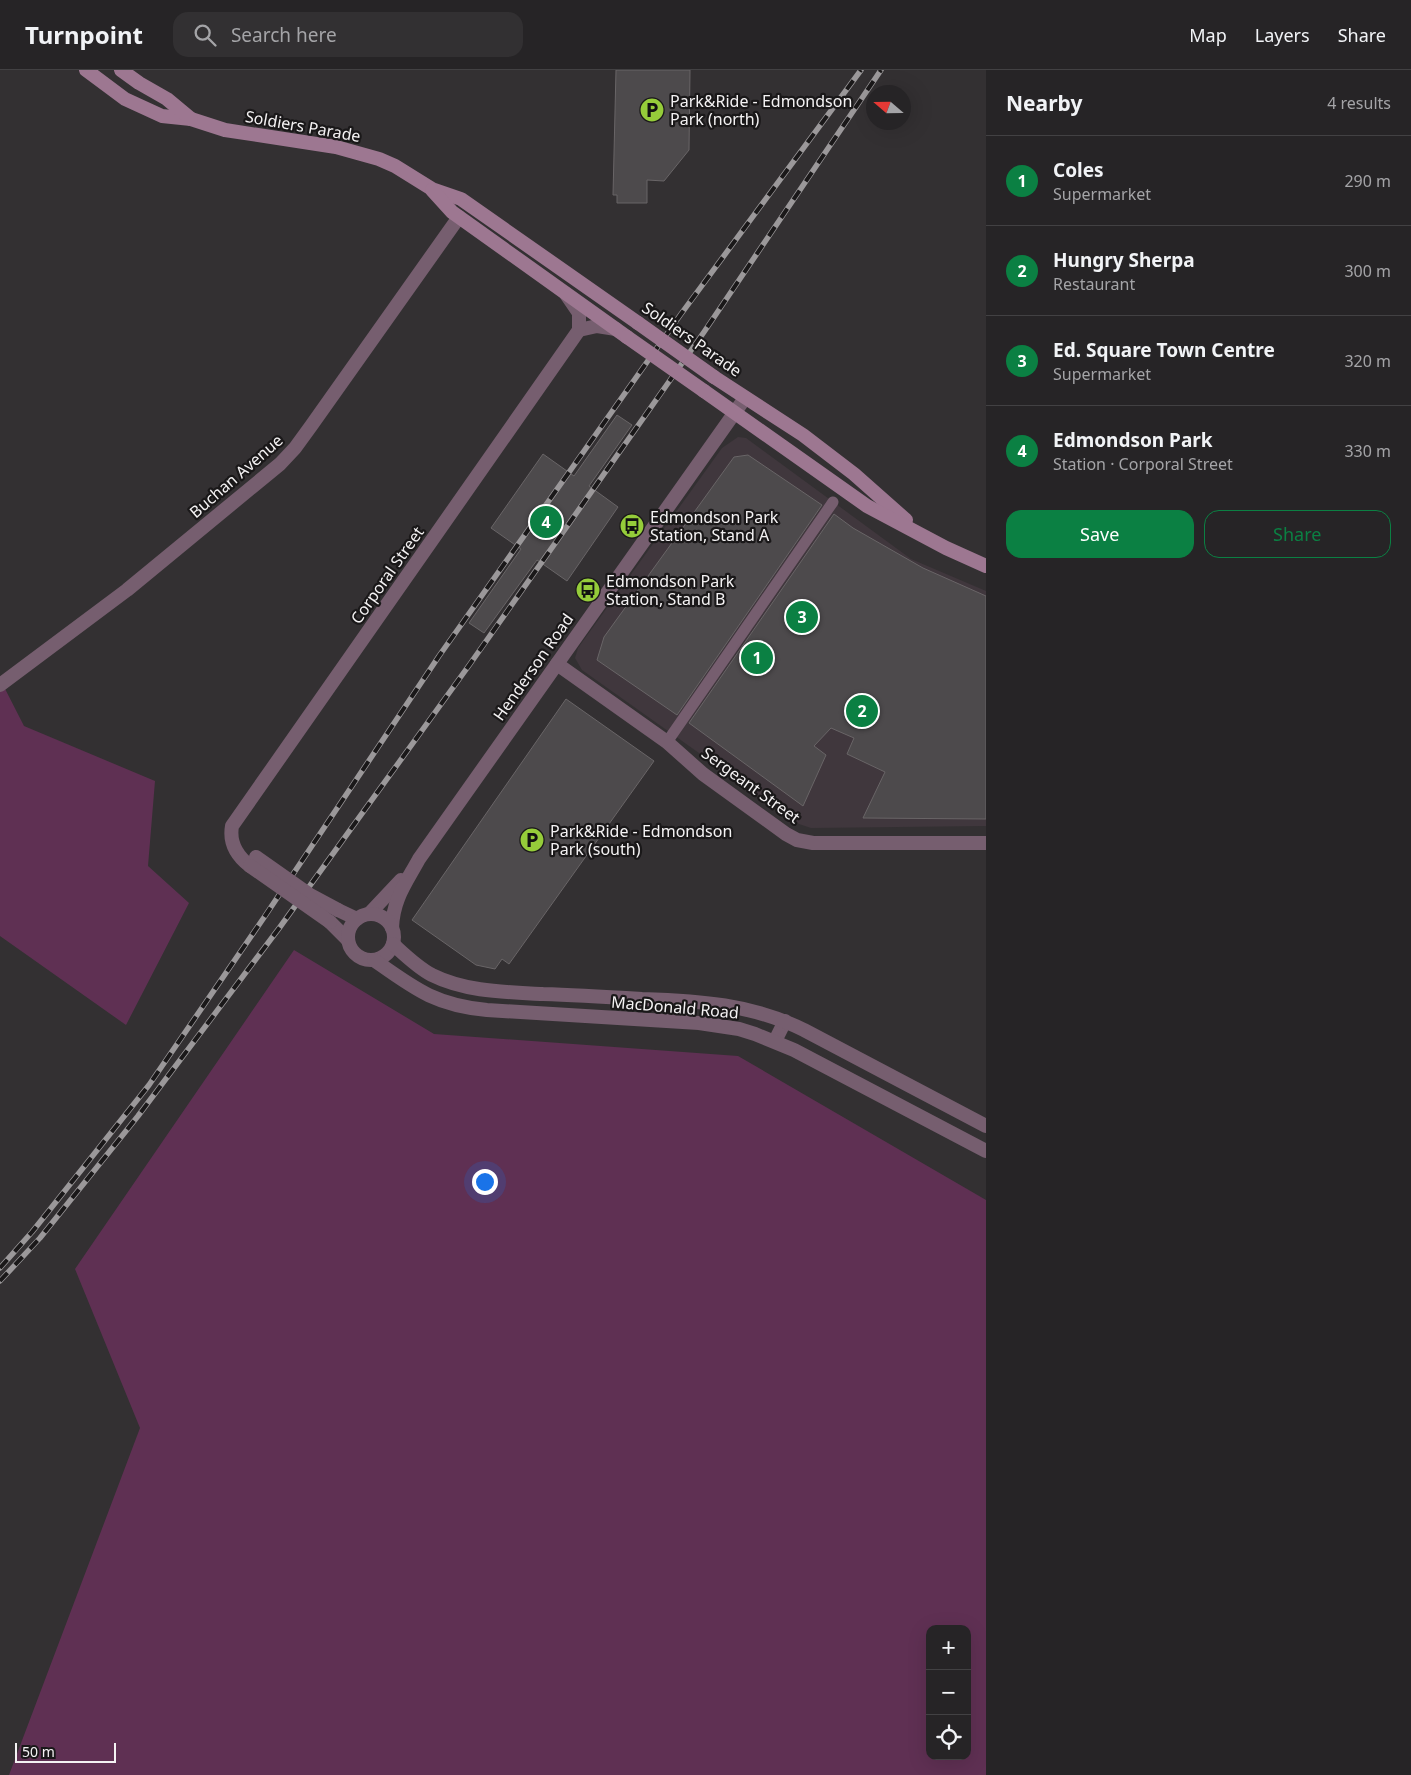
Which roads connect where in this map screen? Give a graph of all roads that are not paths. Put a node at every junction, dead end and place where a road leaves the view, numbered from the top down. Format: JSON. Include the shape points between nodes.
{"nodes":[{"id":1,"x":86,"y":70,"type":"edge"},
{"id":2,"x":121,"y":70,"type":"edge"},
{"id":3,"x":191,"y":119,"type":"junction"},
{"id":4,"x":432,"y":189,"type":"junction"},
{"id":5,"x":458,"y":217,"type":"junction"},
{"id":6,"x":566,"y":294,"type":"junction"},
{"id":7,"x":579,"y":330,"type":"junction"},
{"id":8,"x":622,"y":333,"type":"junction"},
{"id":9,"x":745,"y":398,"type":"junction"},
{"id":10,"x":734,"y":412,"type":"junction"},
{"id":11,"x":833,"y":502,"type":"dead end"},
{"id":12,"x":921,"y":534,"type":"junction"},
{"id":13,"x":986,"y":566,"type":"edge"},
{"id":14,"x":557,"y":664,"type":"junction"},
{"id":15,"x":0,"y":685,"type":"edge"},
{"id":16,"x":667,"y":742,"type":"junction"},
{"id":17,"x":986,"y":843,"type":"edge"},
{"id":18,"x":419,"y":859,"type":"junction"},
{"id":19,"x":253,"y":861,"type":"junction"},
{"id":20,"x":363,"y":916,"type":"junction"},
{"id":21,"x":392,"y":928,"type":"junction"},
{"id":22,"x":348,"y":940,"type":"junction"},
{"id":23,"x":393,"y":944,"type":"junction"},
{"id":24,"x":374,"y":960,"type":"junction"},
{"id":25,"x":785,"y":1021,"type":"junction"},
{"id":26,"x":776,"y":1041,"type":"junction"},
{"id":27,"x":986,"y":1126,"type":"edge"},
{"id":28,"x":986,"y":1151,"type":"edge"}],
"edges":[{"from":1,"to":3,"type":"main road","name":"Soldiers Parade","via":[[140,106],[162,116]]},
{"from":2,"to":3,"type":"main road","name":"Soldiers Parade","via":[[167,99]]},
{"from":3,"to":4,"type":"main road","name":"Soldiers Parade","via":[[225,130],[360,153],[395,166]]},
{"from":4,"to":5,"type":"main road","name":"Soldiers Parade"},
{"from":4,"to":9,"type":"main road","name":"Soldiers Parade","bridge":true,"via":[[461,199]]},
{"from":5,"to":6,"type":"main road","name":"Soldiers Parade"},
{"from":5,"to":15,"type":"street","name":"Buchan Avenue","via":[[311,426],[280,464],[127,590]]},
{"from":6,"to":7,"type":"street","via":[[579,313]]},
{"from":6,"to":8,"type":"main road","name":"Soldiers Parade"},
{"from":7,"to":8,"type":"street","via":[[597,326]]},
{"from":7,"to":19,"type":"street","name":"Corporal Street","via":[[232,826],[233,842]]},
{"from":8,"to":10,"type":"main road","name":"Soldiers Parade","bridge":true},
{"from":9,"to":10,"type":"street","name":"Henderson Road"},
{"from":9,"to":12,"type":"main road","name":"Soldiers Parade","via":[[854,474]]},
{"from":10,"to":12,"type":"main road","name":"Soldiers Parade","via":[[867,506]]},
{"from":10,"to":14,"type":"street","name":"Henderson Road"},
{"from":11,"to":16,"type":"street"},
{"from":12,"to":13,"type":"main road","name":"Soldiers Parade"},
{"from":14,"to":16,"type":"street","name":"Sergeant Street"},
{"from":14,"to":18,"type":"street","name":"Henderson Road"},
{"from":16,"to":17,"type":"street","name":"Sergeant Street","via":[[703,774],[797,840],[813,843]]},
{"from":18,"to":20,"type":"street","name":"Henderson Road"},
{"from":18,"to":21,"type":"street","name":"Henderson Road","via":[[397,900]]},
{"from":19,"to":20,"type":"street","bridge":true,"via":[[338,910]]},
{"from":19,"to":22,"type":"street","bridge":true},
{"from":20,"to":21,"type":"street","via":[[381,916]]},
{"from":20,"to":22,"type":"street","via":[[349,930]]},
{"from":21,"to":23,"type":"street"},
{"from":22,"to":24,"type":"street","via":[[355,954]]},
{"from":23,"to":24,"type":"street","via":[[386,954]]},
{"from":23,"to":25,"type":"street","name":"MacDonald Road","via":[[432,975],[469,988],[710,1002]]},
{"from":24,"to":26,"type":"street","name":"MacDonald Road","via":[[423,993],[454,1005],[487,1010],[699,1023],[739,1029]]},
{"from":25,"to":26,"type":"street"},
{"from":25,"to":27,"type":"street","name":"MacDonald Road"},
{"from":26,"to":28,"type":"street","name":"MacDonald Road"}]}
